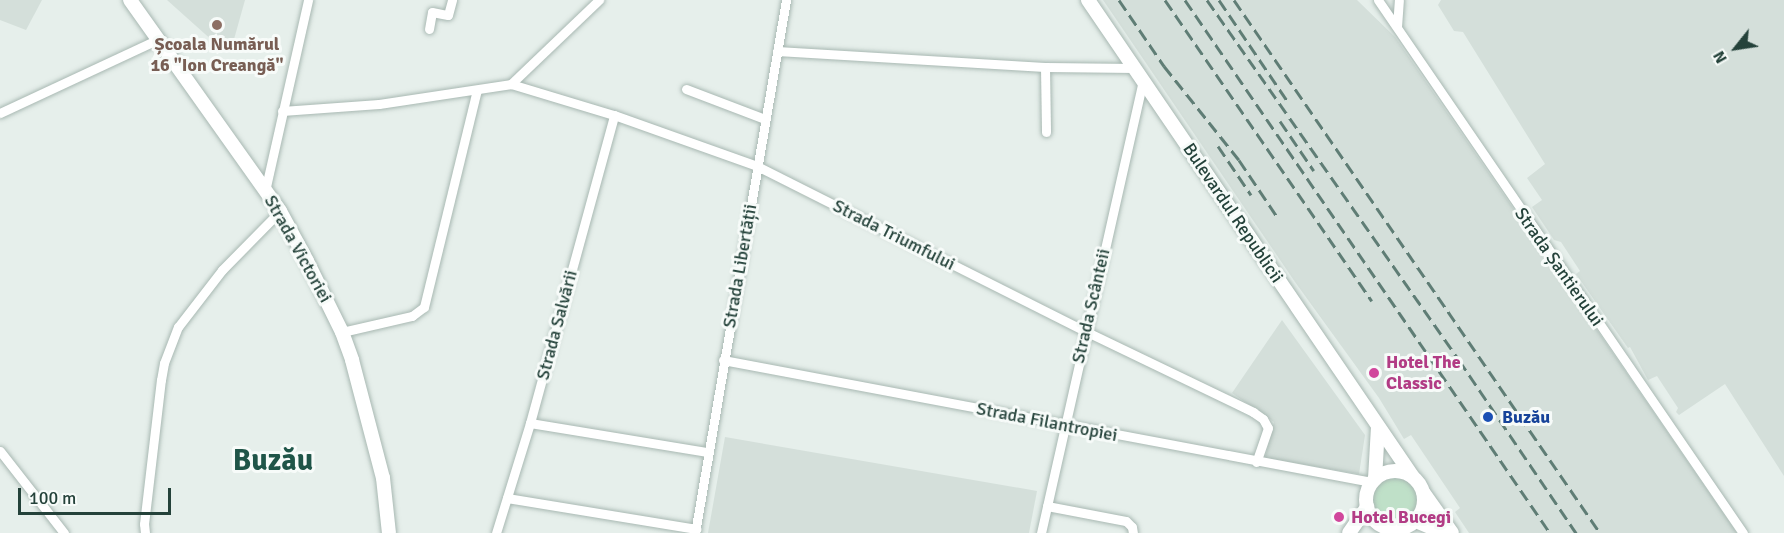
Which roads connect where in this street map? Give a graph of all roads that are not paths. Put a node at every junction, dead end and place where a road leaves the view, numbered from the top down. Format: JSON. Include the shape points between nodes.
{"nodes":[{"id":1,"x":130,"y":0,"type":"edge"},
{"id":2,"x":308,"y":0,"type":"edge"},
{"id":3,"x":452,"y":0,"type":"edge"},
{"id":4,"x":599,"y":0,"type":"edge"},
{"id":5,"x":786,"y":0,"type":"edge"},
{"id":6,"x":1088,"y":0,"type":"edge"},
{"id":7,"x":1378,"y":0,"type":"edge"},
{"id":8,"x":1399,"y":0,"type":"edge"},
{"id":9,"x":429,"y":29,"type":"dead end"},
{"id":10,"x":1397,"y":29,"type":"junction"},
{"id":11,"x":159,"y":39,"type":"junction"},
{"id":12,"x":777,"y":51,"type":"junction"},
{"id":13,"x":1045,"y":67,"type":"junction"},
{"id":14,"x":1135,"y":68,"type":"junction"},
{"id":15,"x":1143,"y":80,"type":"junction"},
{"id":16,"x":511,"y":84,"type":"junction"},
{"id":17,"x":686,"y":89,"type":"dead end"},
{"id":18,"x":477,"y":90,"type":"junction"},
{"id":19,"x":282,"y":111,"type":"junction"},
{"id":20,"x":0,"y":113,"type":"edge"},
{"id":21,"x":614,"y":115,"type":"junction"},
{"id":22,"x":765,"y":119,"type":"junction"},
{"id":23,"x":1046,"y":132,"type":"dead end"},
{"id":24,"x":757,"y":166,"type":"junction"},
{"id":25,"x":266,"y":191,"type":"junction"},
{"id":26,"x":280,"y":211,"type":"junction"},
{"id":27,"x":1085,"y":331,"type":"junction"},
{"id":28,"x":342,"y":332,"type":"junction"},
{"id":29,"x":723,"y":360,"type":"junction"},
{"id":30,"x":530,"y":423,"type":"junction"},
{"id":31,"x":1064,"y":425,"type":"junction"},
{"id":32,"x":1378,"y":427,"type":"junction"},
{"id":33,"x":0,"y":451,"type":"edge"},
{"id":34,"x":708,"y":452,"type":"junction"},
{"id":35,"x":1256,"y":462,"type":"junction"},
{"id":36,"x":1413,"y":477,"type":"junction"},
{"id":37,"x":1373,"y":481,"type":"junction"},
{"id":38,"x":1423,"y":492,"type":"junction"},
{"id":39,"x":507,"y":498,"type":"junction"},
{"id":40,"x":1047,"y":506,"type":"junction"},
{"id":41,"x":1367,"y":507,"type":"junction"},
{"id":42,"x":1378,"y":524,"type":"junction"},
{"id":43,"x":1413,"y":526,"type":"edge"},
{"id":44,"x":696,"y":531,"type":"edge"},
{"id":45,"x":64,"y":533,"type":"edge"},
{"id":46,"x":145,"y":533,"type":"edge"},
{"id":47,"x":389,"y":533,"type":"edge"},
{"id":48,"x":496,"y":533,"type":"edge"},
{"id":49,"x":1041,"y":533,"type":"edge"},
{"id":50,"x":1133,"y":533,"type":"edge"},
{"id":51,"x":1350,"y":533,"type":"edge"},
{"id":52,"x":1444,"y":533,"type":"edge"},
{"id":53,"x":1452,"y":533,"type":"edge"},
{"id":54,"x":1743,"y":533,"type":"edge"}],
"edges":[{"from":1,"to":11,"type":"main road","name":"Strada Victoriei"},
{"from":2,"to":19,"type":"street"},
{"from":3,"to":9,"type":"street","via":[[448,15],[432,12]]},
{"from":4,"to":16,"type":"street"},
{"from":5,"to":12,"type":"street","name":"Strada Libertății"},
{"from":6,"to":14,"type":"main road","name":"Bulevardul Republicii"},
{"from":7,"to":10,"type":"street","name":"Strada Șantierului"},
{"from":8,"to":10,"type":"street"},
{"from":10,"to":54,"type":"street","name":"Strada Șantierului"},
{"from":11,"to":20,"type":"street"},
{"from":11,"to":25,"type":"main road","name":"Strada Victoriei"},
{"from":12,"to":13,"type":"street"},
{"from":12,"to":22,"type":"street","name":"Strada Libertății"},
{"from":13,"to":14,"type":"street"},
{"from":13,"to":23,"type":"street"},
{"from":14,"to":15,"type":"main road","name":"Bulevardul Republicii"},
{"from":15,"to":27,"type":"street","name":"Strada Scânteii"},
{"from":15,"to":32,"type":"main road","name":"Bulevardul Republicii"},
{"from":16,"to":18,"type":"street"},
{"from":16,"to":21,"type":"street","name":"Strada Triumfului"},
{"from":17,"to":22,"type":"street"},
{"from":18,"to":19,"type":"street","via":[[380,104]]},
{"from":18,"to":28,"type":"street","via":[[424,307],[412,316]]},
{"from":19,"to":25,"type":"street"},
{"from":21,"to":24,"type":"street","name":"Strada Triumfului"},
{"from":21,"to":30,"type":"street","name":"Strada Salvării"},
{"from":22,"to":24,"type":"street","name":"Strada Libertății"},
{"from":24,"to":27,"type":"street","name":"Strada Triumfului"},
{"from":24,"to":29,"type":"street","name":"Strada Libertății"},
{"from":25,"to":26,"type":"main road","name":"Strada Victoriei"},
{"from":26,"to":28,"type":"main road","name":"Strada Victoriei"},
{"from":26,"to":46,"type":"street","via":[[210,284],[178,327],[161,380]]},
{"from":27,"to":31,"type":"street","name":"Strada Scânteii"},
{"from":27,"to":35,"type":"street","name":"Strada Triumfului","via":[[1263,419],[1268,433]]},
{"from":28,"to":47,"type":"main road","name":"Strada Victoriei","via":[[383,478]]},
{"from":29,"to":31,"type":"street","name":"Strada Filantropiei"},
{"from":29,"to":34,"type":"street","name":"Strada Libertății"},
{"from":30,"to":34,"type":"street"},
{"from":30,"to":39,"type":"street","name":"Strada Salvării"},
{"from":31,"to":35,"type":"street","name":"Strada Filantropiei"},
{"from":31,"to":40,"type":"street","name":"Strada Scânteii"},
{"from":32,"to":36,"type":"main road","name":"Bulevardul Republicii"},
{"from":32,"to":37,"type":"main road"},
{"from":33,"to":45,"type":"street"},
{"from":34,"to":44,"type":"street","name":"Strada Libertății"},
{"from":35,"to":37,"type":"street","name":"Strada Filantropiei"},
{"from":36,"to":37,"type":"main road","via":[[1393,471]]},
{"from":36,"to":38,"type":"main road"},
{"from":37,"to":41,"type":"main road"},
{"from":38,"to":43,"type":"main road","via":[[1423,507]]},
{"from":38,"to":53,"type":"main road"},
{"from":39,"to":44,"type":"street"},
{"from":39,"to":48,"type":"street","name":"Strada Salvării"},
{"from":40,"to":49,"type":"street","name":"Strada Scânteii"},
{"from":40,"to":50,"type":"street","via":[[1126,521]]},
{"from":41,"to":42,"type":"main road"},
{"from":41,"to":51,"type":"main road"},
{"from":42,"to":43,"type":"main road","via":[[1391,529]]},
{"from":42,"to":51,"type":"main road"},
{"from":43,"to":52,"type":"main road"}]}
